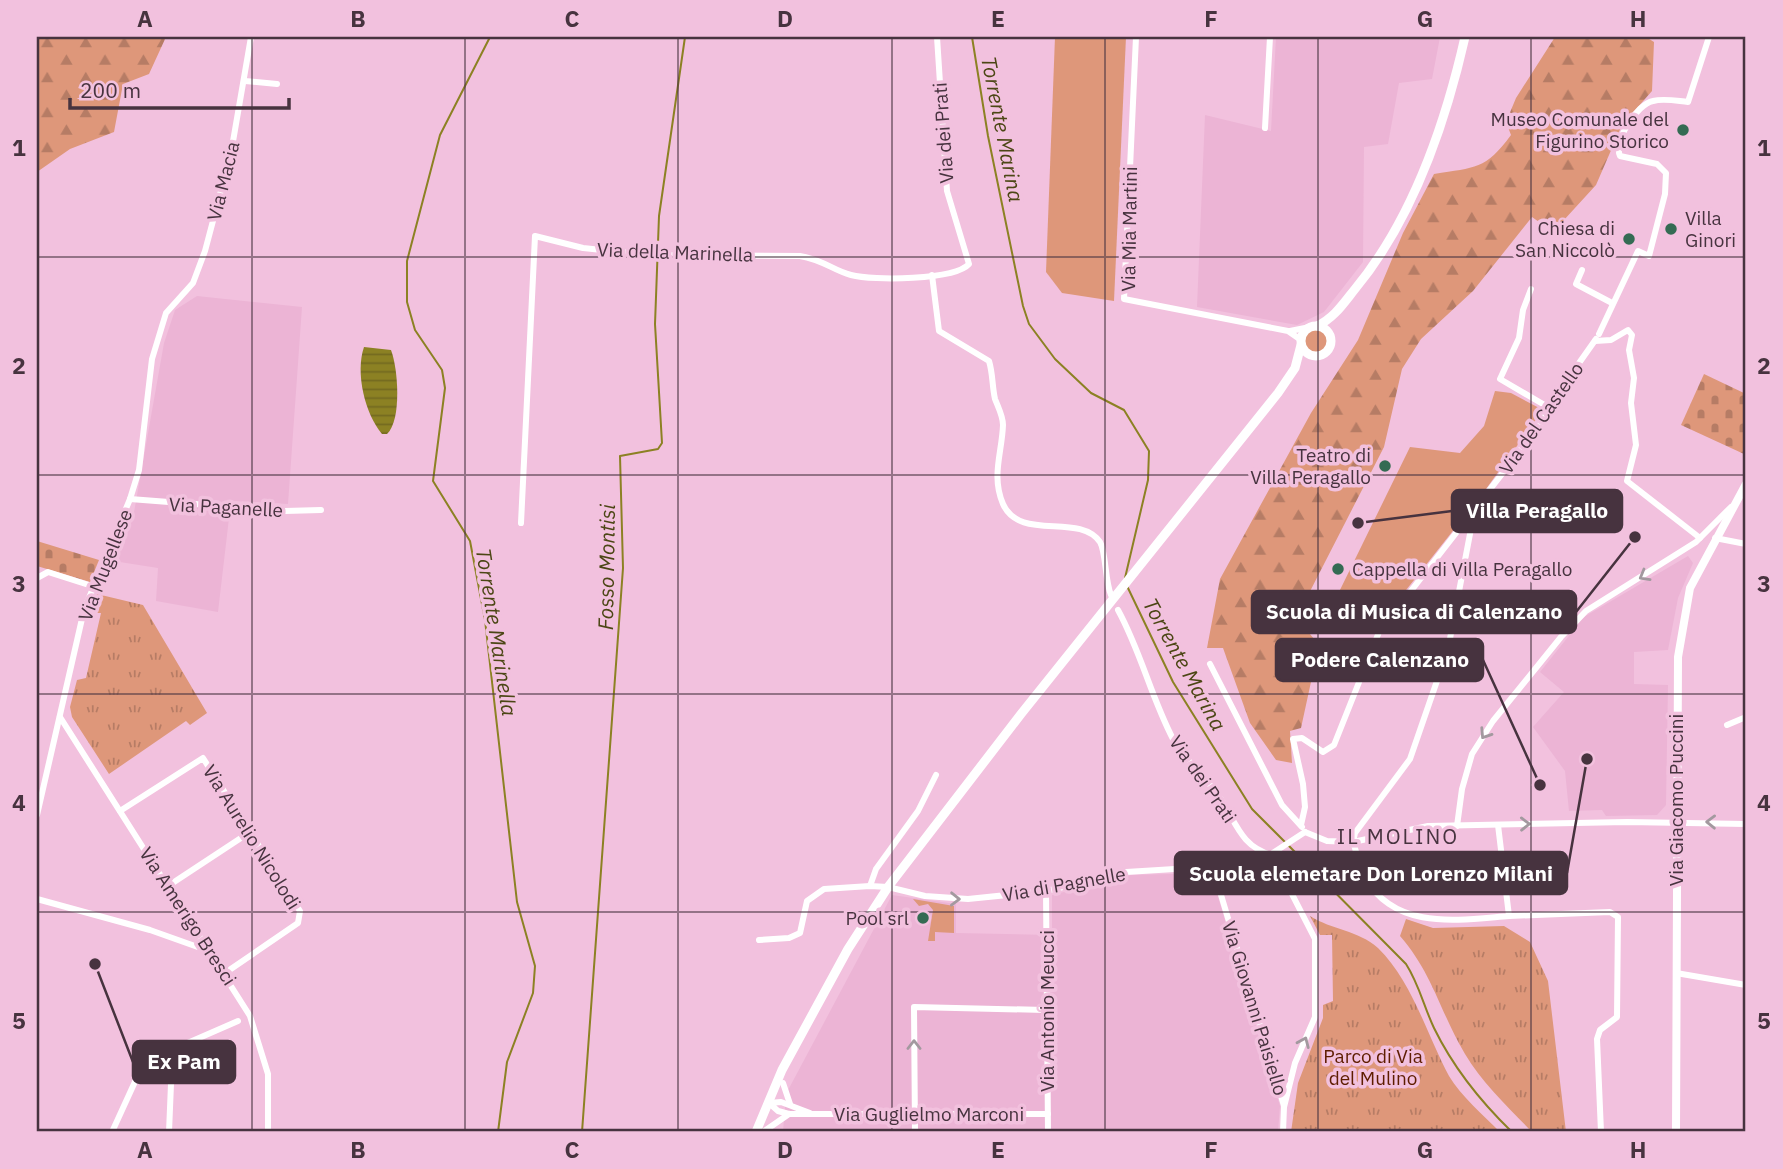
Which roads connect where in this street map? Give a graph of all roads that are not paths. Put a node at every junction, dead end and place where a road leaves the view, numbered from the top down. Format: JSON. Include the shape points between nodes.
{"nodes":[{"id":1,"x":251,"y":37,"type":"edge"},
{"id":2,"x":937,"y":37,"type":"edge"},
{"id":3,"x":1136,"y":37,"type":"edge"},
{"id":4,"x":1270,"y":37,"type":"edge"},
{"id":5,"x":1465,"y":37,"type":"edge"},
{"id":6,"x":1709,"y":37,"type":"edge"},
{"id":7,"x":245,"y":80,"type":"junction"},
{"id":8,"x":277,"y":84,"type":"dead end"},
{"id":9,"x":1265,"y":128,"type":"dead end"},
{"id":10,"x":1582,"y":270,"type":"dead end"},
{"id":11,"x":932,"y":275,"type":"junction"},
{"id":12,"x":1531,"y":289,"type":"dead end"},
{"id":13,"x":1612,"y":303,"type":"junction"},
{"id":14,"x":166,"y":313,"type":"joint"},
{"id":15,"x":1333,"y":316,"type":"junction"},
{"id":16,"x":1314,"y":327,"type":"junction"},
{"id":17,"x":1288,"y":331,"type":"junction"},
{"id":18,"x":1330,"y":337,"type":"junction"},
{"id":19,"x":1597,"y":338,"type":"junction"},
{"id":20,"x":1301,"y":343,"type":"junction"},
{"id":21,"x":1314,"y":356,"type":"junction"},
{"id":22,"x":1295,"y":368,"type":"junction"},
{"id":23,"x":1548,"y":407,"type":"junction"},
{"id":24,"x":1746,"y":484,"type":"edge"},
{"id":25,"x":130,"y":499,"type":"junction"},
{"id":26,"x":1731,"y":507,"type":"junction"},
{"id":27,"x":321,"y":510,"type":"dead end"},
{"id":28,"x":1474,"y":511,"type":"junction"},
{"id":29,"x":521,"y":523,"type":"dead end"},
{"id":30,"x":1700,"y":538,"type":"junction"},
{"id":31,"x":1715,"y":538,"type":"junction"},
{"id":32,"x":1746,"y":544,"type":"edge"},
{"id":33,"x":37,"y":578,"type":"edge"},
{"id":34,"x":92,"y":586,"type":"junction"},
{"id":35,"x":1111,"y":595,"type":"dead end"},
{"id":36,"x":1118,"y":610,"type":"dead end"},
{"id":37,"x":1210,"y":664,"type":"dead end"},
{"id":38,"x":1746,"y":705,"type":"edge"},
{"id":39,"x":60,"y":718,"type":"junction"},
{"id":40,"x":1727,"y":725,"type":"dead end"},
{"id":41,"x":936,"y":775,"type":"dead end"},
{"id":42,"x":120,"y":811,"type":"junction"},
{"id":43,"x":37,"y":816,"type":"edge"},
{"id":44,"x":1676,"y":822,"type":"junction"},
{"id":45,"x":1746,"y":824,"type":"edge"},
{"id":46,"x":1498,"y":825,"type":"junction"},
{"id":47,"x":1457,"y":826,"type":"junction"},
{"id":48,"x":1302,"y":831,"type":"junction"},
{"id":49,"x":250,"y":832,"type":"junction"},
{"id":50,"x":1353,"y":842,"type":"junction"},
{"id":51,"x":1274,"y":853,"type":"junction"},
{"id":52,"x":1213,"y":868,"type":"junction"},
{"id":53,"x":168,"y":886,"type":"junction"},
{"id":54,"x":870,"y":886,"type":"junction"},
{"id":55,"x":888,"y":887,"type":"junction"},
{"id":56,"x":1046,"y":891,"type":"junction"},
{"id":57,"x":37,"y":899,"type":"edge"},
{"id":58,"x":1509,"y":916,"type":"junction"},
{"id":59,"x":759,"y":940,"type":"dead end"},
{"id":60,"x":210,"y":951,"type":"junction"},
{"id":61,"x":225,"y":973,"type":"junction"},
{"id":62,"x":1676,"y":973,"type":"junction"},
{"id":63,"x":1746,"y":985,"type":"edge"},
{"id":64,"x":1045,"y":1010,"type":"junction"},
{"id":65,"x":238,"y":1021,"type":"dead end"},
{"id":66,"x":797,"y":1045,"type":"junction"},
{"id":67,"x":162,"y":1055,"type":"junction"},
{"id":68,"x":783,"y":1083,"type":"junction"},
{"id":69,"x":772,"y":1104,"type":"junction"},
{"id":70,"x":792,"y":1106,"type":"junction"},
{"id":71,"x":1284,"y":1107,"type":"junction"},
{"id":72,"x":810,"y":1113,"type":"junction"},
{"id":73,"x":789,"y":1114,"type":"junction"},
{"id":74,"x":914,"y":1114,"type":"junction"},
{"id":75,"x":1048,"y":1114,"type":"junction"},
{"id":76,"x":112,"y":1132,"type":"edge"},
{"id":77,"x":169,"y":1132,"type":"edge"},
{"id":78,"x":268,"y":1132,"type":"edge"},
{"id":79,"x":757,"y":1132,"type":"edge"},
{"id":80,"x":762,"y":1132,"type":"edge"},
{"id":81,"x":915,"y":1132,"type":"edge"},
{"id":82,"x":1048,"y":1132,"type":"edge"},
{"id":83,"x":1283,"y":1132,"type":"edge"},
{"id":84,"x":1601,"y":1132,"type":"edge"},
{"id":85,"x":1676,"y":1132,"type":"edge"}],
"edges":[{"from":1,"to":7,"type":"street","name":"Via Macia"},
{"from":2,"to":11,"type":"street","name":"Via dei Prati","via":[[947,191],[969,264],[963,271]]},
{"from":3,"to":17,"type":"street","name":"Via Mia Martini","via":[[1124,299]]},
{"from":4,"to":9,"type":"street"},
{"from":5,"to":15,"type":"main road","via":[[1440,128],[1418,183],[1370,271]]},
{"from":6,"to":13,"type":"street","name":"Via del Castello","via":[[1688,102],[1646,103],[1619,145],[1620,156],[1657,164],[1666,173],[1649,256],[1637,251]]},
{"from":7,"to":8,"type":"street"},
{"from":7,"to":14,"type":"street","name":"Via Macia","via":[[205,251],[193,283]]},
{"from":10,"to":13,"type":"street","via":[[1576,284]]},
{"from":11,"to":29,"type":"street","name":"Via della Marinella","via":[[861,277],[823,260],[800,256],[649,255],[583,248],[535,236]]},
{"from":11,"to":35,"type":"street","via":[[939,331],[989,361],[1003,421],[996,460],[1003,505],[1025,523],[1094,536],[1102,547]]},
{"from":12,"to":23,"type":"street","via":[[1519,338],[1500,379]]},
{"from":13,"to":19,"type":"street","name":"Via del Castello"},
{"from":14,"to":25,"type":"street","name":"Via Mugellese","via":[[152,359],[139,470]]},
{"from":15,"to":16,"type":"main road"},
{"from":15,"to":18,"type":"main road"},
{"from":16,"to":17,"type":"street","name":"Via Mia Martini"},
{"from":16,"to":18,"type":"main road"},
{"from":16,"to":20,"type":"main road","via":[[1303,332]]},
{"from":17,"to":20,"type":"street","name":"Via Mia Martini"},
{"from":18,"to":21,"type":"main road","via":[[1326,352]]},
{"from":19,"to":23,"type":"street","name":"Via del Castello"},
{"from":19,"to":30,"type":"street","via":[[1611,340],[1628,330],[1632,335],[1629,350],[1636,445],[1627,481]]},
{"from":20,"to":21,"type":"main road","via":[[1306,353]]},
{"from":20,"to":22,"type":"main road"},
{"from":21,"to":22,"type":"main road"},
{"from":22,"to":55,"type":"main road"},
{"from":23,"to":28,"type":"street","name":"Via del Castello","via":[[1540,425]]},
{"from":24,"to":26,"type":"street","name":"Via Giacomo Puccini"},
{"from":25,"to":27,"type":"street","name":"Via Paganelle"},
{"from":25,"to":34,"type":"street","name":"Via Mugellese"},
{"from":26,"to":30,"type":"street"},
{"from":26,"to":31,"type":"street","name":"Via Giacomo Puccini"},
{"from":28,"to":48,"type":"street","via":[[1379,632],[1334,745],[1323,752],[1302,738],[1293,739],[1303,784]]},
{"from":28,"to":50,"type":"street","name":"Via del Castello","via":[[1448,649],[1410,759]]},
{"from":30,"to":47,"type":"street","one_way":true,"via":[[1586,611],[1561,637],[1472,754]]},
{"from":31,"to":32,"type":"street"},
{"from":31,"to":44,"type":"street","name":"Via Giacomo Puccini","via":[[1690,588],[1679,646]]},
{"from":33,"to":34,"type":"street","via":[[48,572]]},
{"from":34,"to":39,"type":"street","name":"Via Mugellese"},
{"from":36,"to":51,"type":"street","name":"Via dei Prati","via":[[1140,653],[1174,743],[1219,796],[1245,842],[1257,851]]},
{"from":37,"to":48,"type":"street","via":[[1283,805]]},
{"from":38,"to":40,"type":"street","via":[[1746,717]]},
{"from":39,"to":42,"type":"street","name":"Via Amerigo Bresci"},
{"from":39,"to":43,"type":"street","name":"Via Mugellese"},
{"from":41,"to":54,"type":"street","via":[[918,811],[876,869]]},
{"from":42,"to":49,"type":"street","name":"Via Aurelio Nicolodi","via":[[203,758]]},
{"from":42,"to":53,"type":"street","name":"Via Amerigo Bresci"},
{"from":45,"to":44,"type":"street","one_way":true},
{"from":46,"to":44,"type":"street","one_way":true},
{"from":44,"to":62,"type":"street","name":"Via Giacomo Puccini"},
{"from":46,"to":47,"type":"street"},
{"from":46,"to":58,"type":"street"},
{"from":47,"to":50,"type":"street","via":[[1428,826]]},
{"from":48,"to":50,"type":"street","via":[[1327,841]]},
{"from":48,"to":51,"type":"street","name":"Via di Pagnelle"},
{"from":49,"to":53,"type":"street"},
{"from":49,"to":61,"type":"street","name":"Via Aurelio Nicolodi","via":[[301,918]]},
{"from":50,"to":58,"type":"street","via":[[1366,878],[1385,900],[1407,915],[1439,921]]},
{"from":51,"to":52,"type":"street","name":"Via di Pagnelle","via":[[1256,864]]},
{"from":71,"to":51,"type":"street","one_way":true,"via":[[1295,1063],[1315,1017],[1315,939]]},
{"from":52,"to":56,"type":"street","name":"Via di Pagnelle","via":[[1126,872]]},
{"from":52,"to":71,"type":"street","name":"Via Giovanni Paisiello"},
{"from":53,"to":60,"type":"street","name":"Via Amerigo Bresci"},
{"from":54,"to":55,"type":"street","name":"Via di Pagnelle"},
{"from":54,"to":59,"type":"street","name":"Via di Pagnelle","via":[[824,889],[807,901],[800,933]]},
{"from":55,"to":56,"type":"street","name":"Via di Pagnelle","one_way":true,"via":[[955,900]]},
{"from":55,"to":66,"type":"main road","via":[[848,949]]},
{"from":56,"to":64,"type":"street","name":"Via Antonio Meucci"},
{"from":57,"to":60,"type":"street"},
{"from":58,"to":84,"type":"street","via":[[1610,912],[1618,917],[1617,1017],[1600,1030],[1597,1039]]},
{"from":60,"to":61,"type":"street","name":"Via Amerigo Bresci"},
{"from":61,"to":78,"type":"street","name":"Via Amerigo Bresci","via":[[250,1016],[263,1054],[269,1089]]},
{"from":62,"to":63,"type":"street"},
{"from":62,"to":85,"type":"street","name":"Via Giacomo Puccini"},
{"from":74,"to":64,"type":"street","one_way":true,"via":[[914,1007]]},
{"from":64,"to":75,"type":"street","name":"Via Antonio Meucci"},
{"from":65,"to":67,"type":"street"},
{"from":66,"to":68,"type":"main road"},
{"from":66,"to":69,"type":"main road"},
{"from":67,"to":76,"type":"street","via":[[144,1062]]},
{"from":67,"to":77,"type":"street","via":[[171,1084]]},
{"from":68,"to":69,"type":"main road"},
{"from":68,"to":70,"type":"street"},
{"from":69,"to":70,"type":"street","name":"Via Guglielmo Marconi"},
{"from":69,"to":73,"type":"street","name":"Via Guglielmo Marconi"},
{"from":69,"to":79,"type":"main road"},
{"from":69,"to":80,"type":"main road"},
{"from":70,"to":72,"type":"street","name":"Via Guglielmo Marconi"},
{"from":71,"to":83,"type":"street"},
{"from":72,"to":73,"type":"street","name":"Via Guglielmo Marconi"},
{"from":72,"to":74,"type":"street","name":"Via Guglielmo Marconi"},
{"from":73,"to":80,"type":"street"},
{"from":74,"to":75,"type":"street","name":"Via Guglielmo Marconi"},
{"from":74,"to":81,"type":"street"},
{"from":75,"to":82,"type":"street","name":"Via Antonio Meucci"}]}
